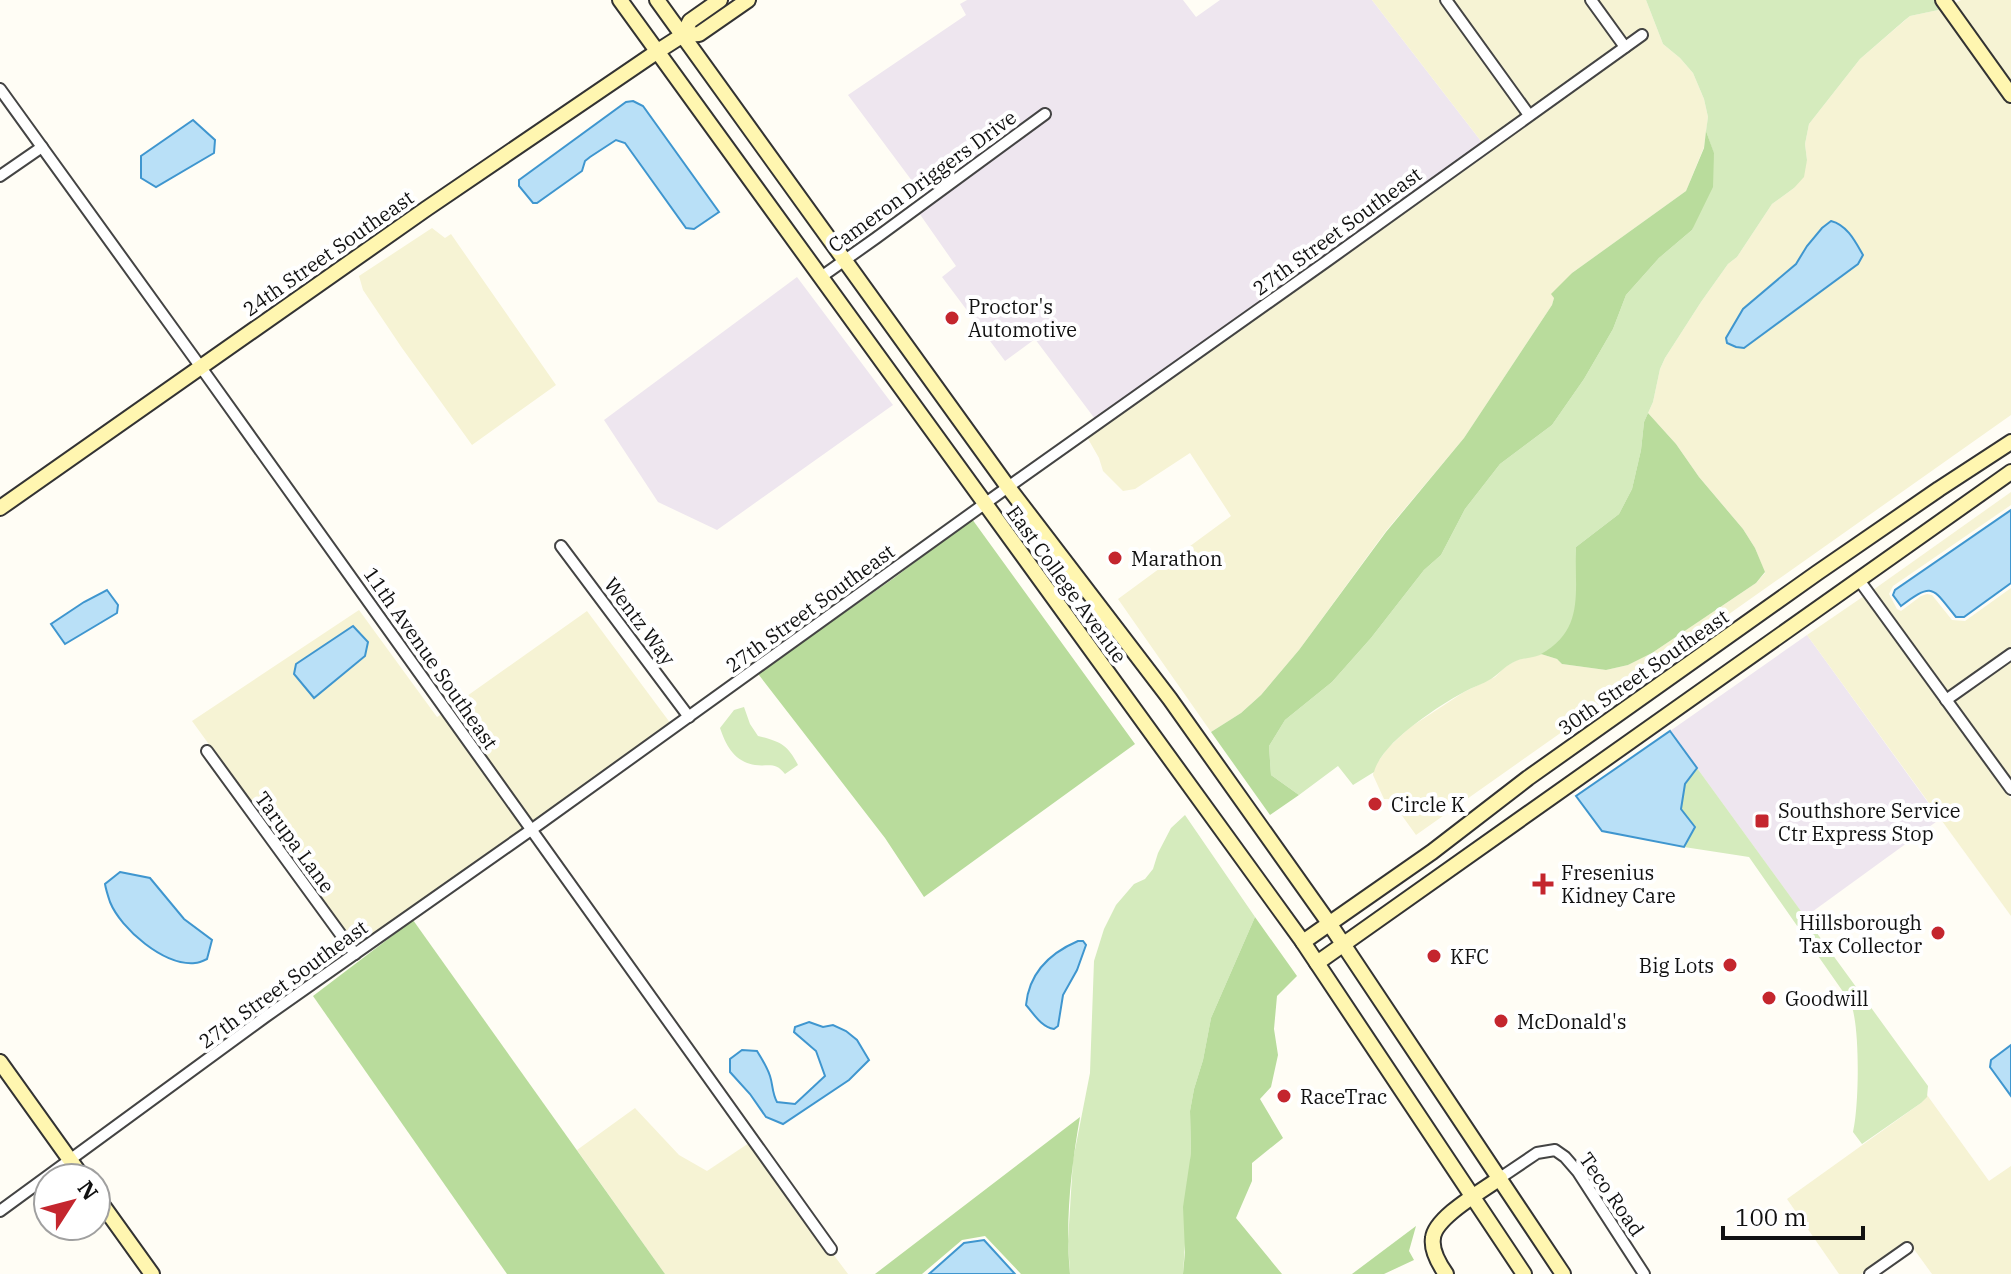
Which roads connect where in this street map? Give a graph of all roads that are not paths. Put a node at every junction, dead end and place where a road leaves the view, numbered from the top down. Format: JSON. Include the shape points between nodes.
{"nodes":[{"id":1,"x":620,"y":0,"type":"edge"},
{"id":2,"x":657,"y":0,"type":"edge"},
{"id":3,"x":720,"y":0,"type":"edge"},
{"id":4,"x":748,"y":0,"type":"edge"},
{"id":5,"x":1446,"y":0,"type":"edge"},
{"id":6,"x":1591,"y":0,"type":"edge"},
{"id":7,"x":1943,"y":0,"type":"edge"},
{"id":8,"x":683,"y":35,"type":"junction"},
{"id":9,"x":1642,"y":35,"type":"dead end"},
{"id":10,"x":1625,"y":47,"type":"junction"},
{"id":11,"x":658,"y":51,"type":"junction"},
{"id":12,"x":0,"y":89,"type":"edge"},
{"id":13,"x":2011,"y":95,"type":"edge"},
{"id":14,"x":1045,"y":114,"type":"dead end"},
{"id":15,"x":1529,"y":115,"type":"junction"},
{"id":16,"x":42,"y":147,"type":"junction"},
{"id":17,"x":0,"y":176,"type":"edge"},
{"id":18,"x":844,"y":260,"type":"junction"},
{"id":19,"x":821,"y":277,"type":"junction"},
{"id":20,"x":200,"y":366,"type":"junction"},
{"id":21,"x":2011,"y":442,"type":"edge"},
{"id":22,"x":2011,"y":472,"type":"edge"},
{"id":23,"x":1008,"y":487,"type":"junction"},
{"id":24,"x":985,"y":504,"type":"junction"},
{"id":25,"x":0,"y":508,"type":"edge"},
{"id":26,"x":561,"y":546,"type":"dead end"},
{"id":27,"x":1859,"y":580,"type":"junction"},
{"id":28,"x":2011,"y":654,"type":"edge"},
{"id":29,"x":1946,"y":700,"type":"junction"},
{"id":30,"x":689,"y":717,"type":"junction"},
{"id":31,"x":207,"y":751,"type":"dead end"},
{"id":32,"x":2011,"y":789,"type":"edge"},
{"id":33,"x":531,"y":830,"type":"junction"},
{"id":34,"x":1329,"y":923,"type":"junction"},
{"id":35,"x":1303,"y":942,"type":"junction"},
{"id":36,"x":1344,"y":944,"type":"junction"},
{"id":37,"x":355,"y":954,"type":"junction"},
{"id":38,"x":1317,"y":963,"type":"junction"},
{"id":39,"x":0,"y":1062,"type":"edge"},
{"id":40,"x":70,"y":1160,"type":"junction"},
{"id":41,"x":1500,"y":1178,"type":"junction"},
{"id":42,"x":1473,"y":1197,"type":"junction"},
{"id":43,"x":0,"y":1211,"type":"edge"},
{"id":44,"x":112,"y":1218,"type":"edge"},
{"id":45,"x":1907,"y":1248,"type":"dead end"},
{"id":46,"x":831,"y":1249,"type":"dead end"},
{"id":47,"x":152,"y":1274,"type":"edge"},
{"id":48,"x":1446,"y":1274,"type":"edge"},
{"id":49,"x":1524,"y":1274,"type":"edge"},
{"id":50,"x":1563,"y":1274,"type":"edge"},
{"id":51,"x":1644,"y":1274,"type":"edge"},
{"id":52,"x":1870,"y":1274,"type":"edge"}],
"edges":[{"from":1,"to":11,"type":"street","name":"East College Avenue"},
{"from":2,"to":8,"type":"street","name":"East College Avenue"},
{"from":3,"to":8,"type":"street","name":"24th Street Southeast","via":[[690,21]]},
{"from":4,"to":8,"type":"street","name":"24th Street Southeast","via":[[699,34]]},
{"from":5,"to":15,"type":"street"},
{"from":6,"to":10,"type":"street"},
{"from":7,"to":13,"type":"street"},
{"from":8,"to":11,"type":"street","name":"24th Street Southeast"},
{"from":8,"to":18,"type":"street","name":"East College Avenue"},
{"from":9,"to":10,"type":"street","name":"27th Street Southeast"},
{"from":10,"to":15,"type":"street","name":"27th Street Southeast"},
{"from":11,"to":19,"type":"street","name":"East College Avenue"},
{"from":11,"to":20,"type":"street","name":"24th Street Southeast"},
{"from":12,"to":16,"type":"street","name":"11th Avenue Southeast"},
{"from":14,"to":18,"type":"street","name":"Cameron Driggers Drive"},
{"from":15,"to":23,"type":"street","name":"27th Street Southeast"},
{"from":16,"to":17,"type":"street"},
{"from":16,"to":20,"type":"street","name":"11th Avenue Southeast"},
{"from":18,"to":19,"type":"street","name":"Cameron Driggers Drive"},
{"from":18,"to":23,"type":"street","name":"East College Avenue"},
{"from":19,"to":24,"type":"street","name":"East College Avenue"},
{"from":20,"to":25,"type":"street","name":"24th Street Southeast"},
{"from":20,"to":33,"type":"street","name":"11th Avenue Southeast"},
{"from":21,"to":34,"type":"street","name":"30th Street Southeast","via":[[1805,582]]},
{"from":22,"to":27,"type":"street"},
{"from":23,"to":24,"type":"street","name":"27th Street Southeast"},
{"from":23,"to":34,"type":"street","name":"East College Avenue","via":[[1170,699]]},
{"from":24,"to":30,"type":"street","name":"27th Street Southeast"},
{"from":24,"to":35,"type":"street","name":"East College Avenue"},
{"from":26,"to":30,"type":"street","name":"Wentz Way"},
{"from":27,"to":29,"type":"street"},
{"from":27,"to":36,"type":"street"},
{"from":28,"to":29,"type":"street"},
{"from":29,"to":32,"type":"street"},
{"from":30,"to":33,"type":"street","name":"27th Street Southeast"},
{"from":31,"to":37,"type":"street","name":"Tarupa Lane"},
{"from":33,"to":37,"type":"street","name":"27th Street Southeast"},
{"from":33,"to":46,"type":"street","name":"11th Avenue Southeast"},
{"from":34,"to":35,"type":"street","name":"30th Street Southeast"},
{"from":34,"to":36,"type":"street","name":"East College Avenue"},
{"from":35,"to":38,"type":"street","name":"East College Avenue"},
{"from":36,"to":38,"type":"street"},
{"from":36,"to":41,"type":"street","name":"East College Avenue"},
{"from":37,"to":40,"type":"street","name":"27th Street Southeast"},
{"from":38,"to":42,"type":"street","name":"East College Avenue"},
{"from":39,"to":40,"type":"street"},
{"from":40,"to":43,"type":"street","name":"27th Street Southeast"},
{"from":41,"to":42,"type":"street"},
{"from":41,"to":50,"type":"street","name":"East College Avenue"},
{"from":41,"to":51,"type":"street","name":"Teco Road","via":[[1537,1153],[1555,1150],[1578,1172]]},
{"from":42,"to":48,"type":"street","via":[[1437,1227],[1433,1238]]},
{"from":42,"to":49,"type":"street","name":"East College Avenue"},
{"from":44,"to":47,"type":"street"},
{"from":45,"to":52,"type":"street"}]}
